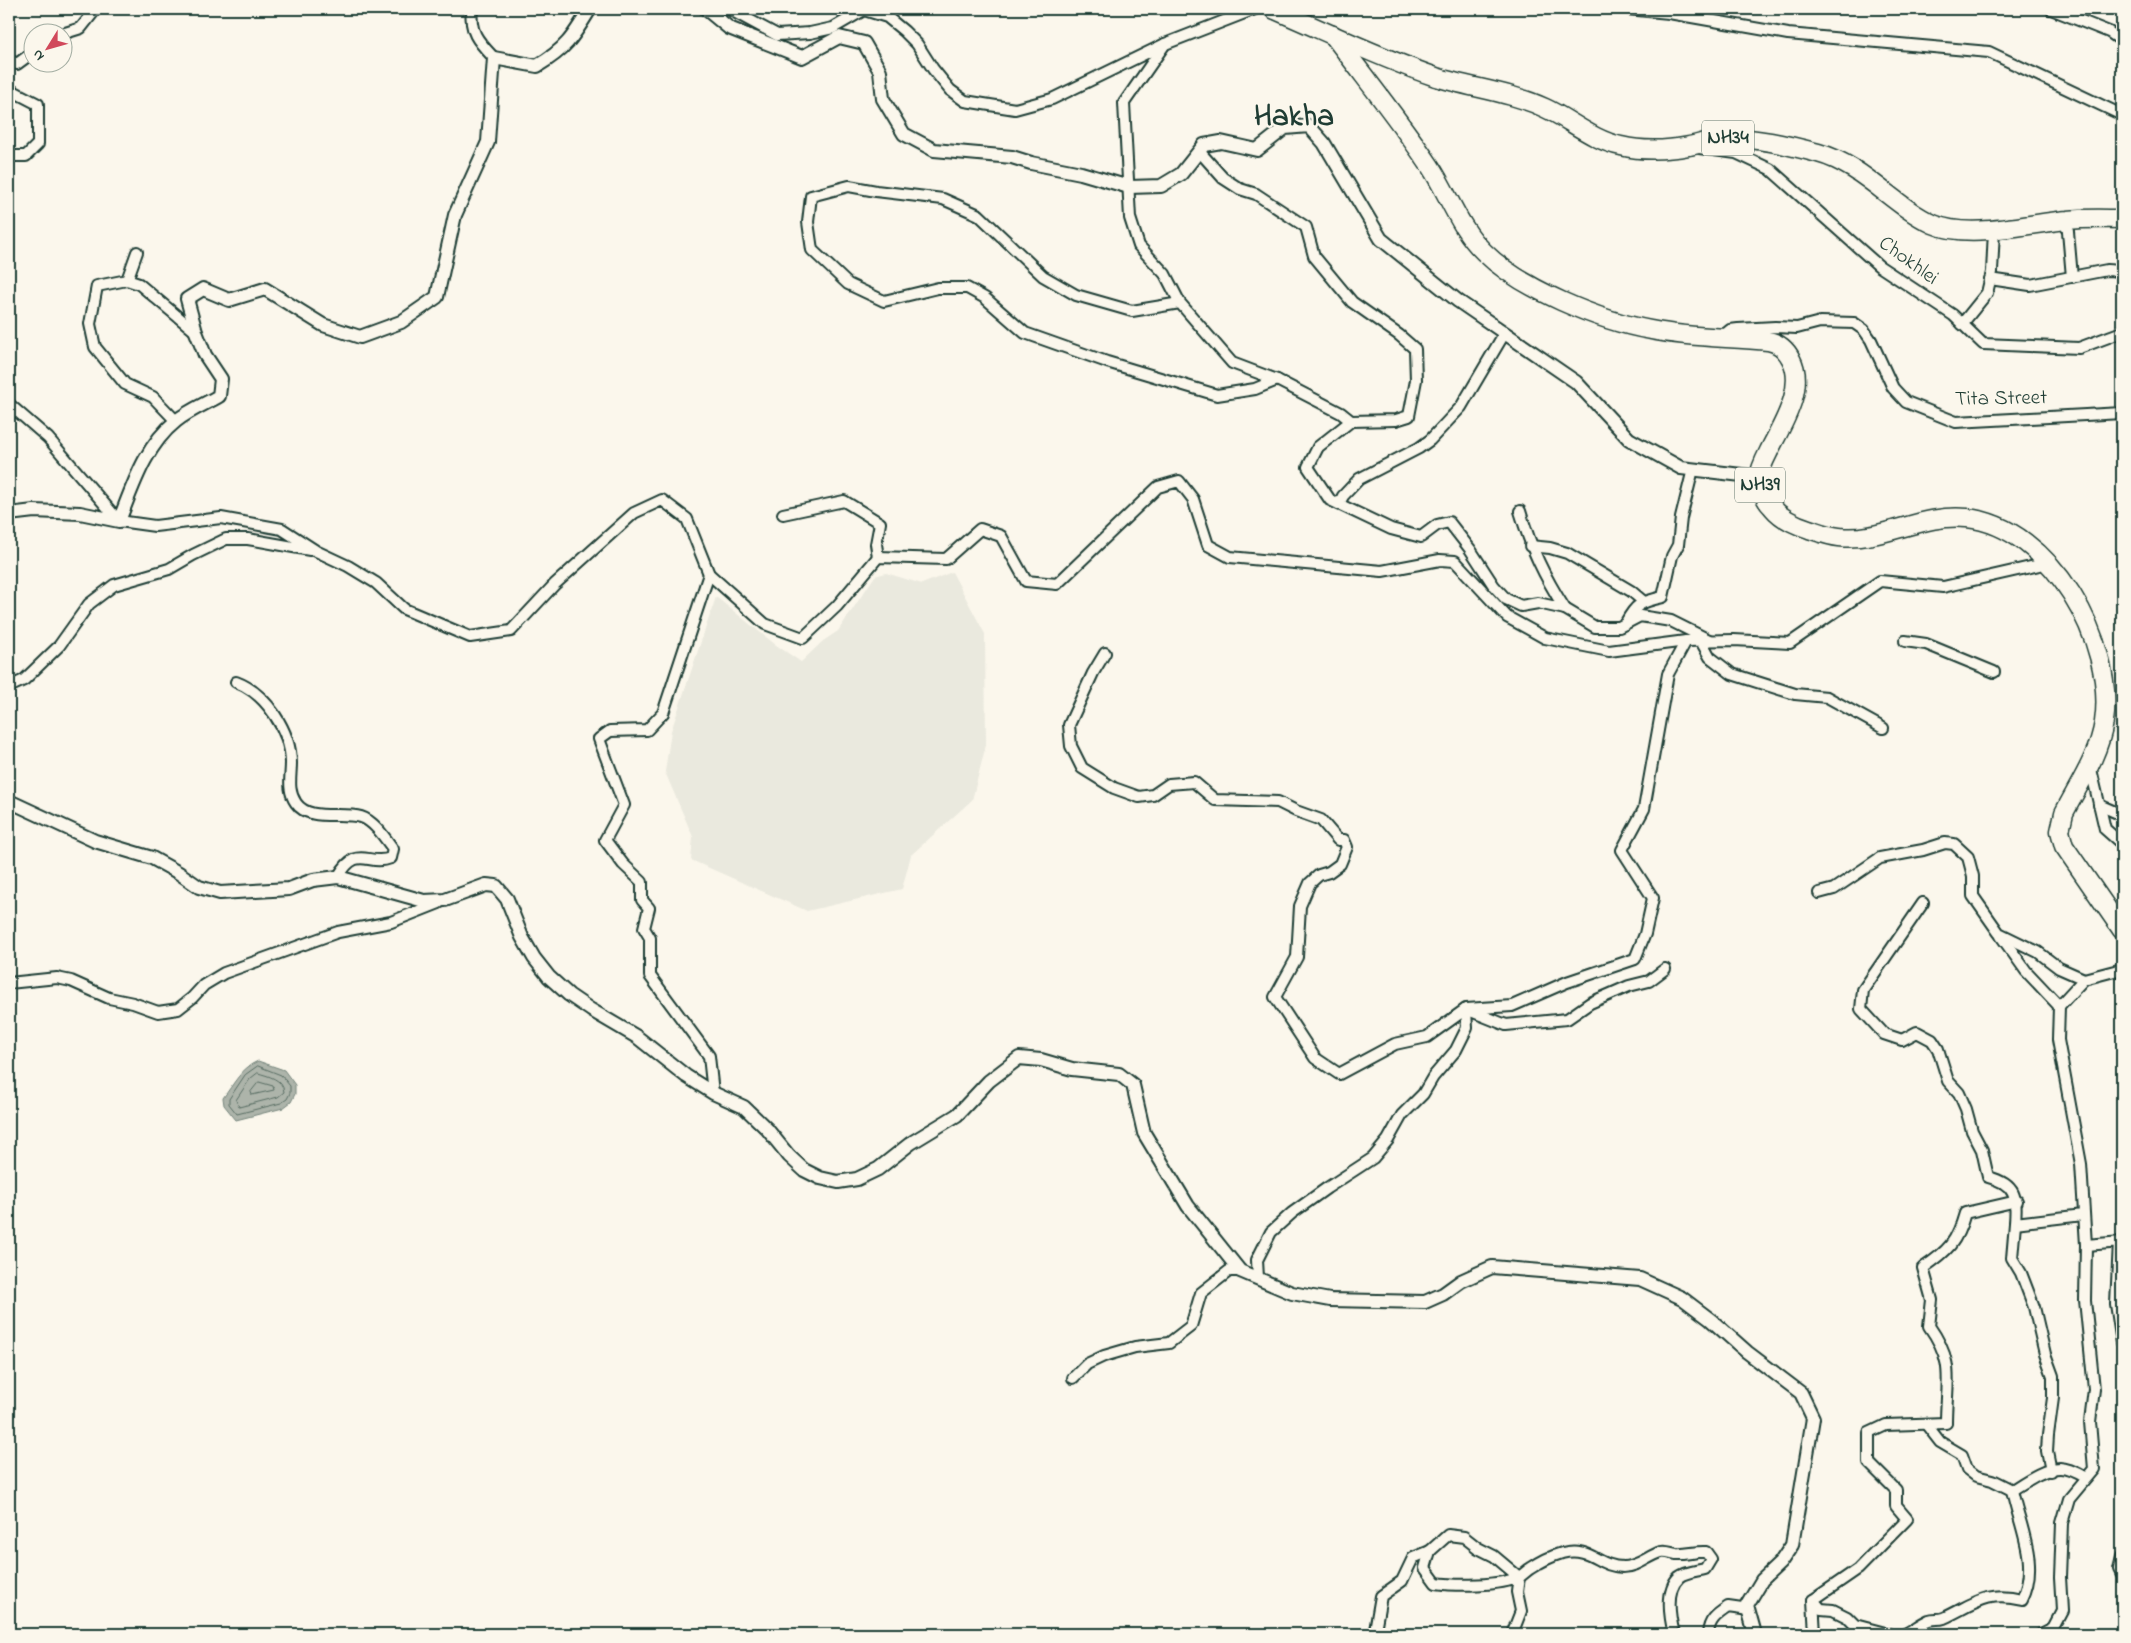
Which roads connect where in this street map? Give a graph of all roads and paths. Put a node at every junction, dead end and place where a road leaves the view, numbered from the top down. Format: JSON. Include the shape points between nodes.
{"nodes":[{"id":1,"x":96,"y":9,"type":"edge"},
{"id":2,"x":472,"y":9,"type":"edge"},
{"id":3,"x":590,"y":9,"type":"edge"},
{"id":4,"x":706,"y":9,"type":"edge"},
{"id":5,"x":728,"y":9,"type":"edge"},
{"id":6,"x":1255,"y":9,"type":"edge"},
{"id":7,"x":1273,"y":9,"type":"edge"},
{"id":8,"x":1627,"y":9,"type":"edge"},
{"id":9,"x":2051,"y":9,"type":"edge"},
{"id":10,"x":72,"y":31,"type":"edge"},
{"id":11,"x":1333,"y":35,"type":"junction"},
{"id":12,"x":2122,"y":41,"type":"edge"},
{"id":13,"x":1166,"y":44,"type":"junction"},
{"id":14,"x":494,"y":58,"type":"junction"},
{"id":15,"x":9,"y":60,"type":"edge"},
{"id":16,"x":22,"y":60,"type":"edge"},
{"id":17,"x":9,"y":90,"type":"edge"},
{"id":18,"x":2122,"y":115,"type":"edge"},
{"id":19,"x":1688,"y":146,"type":"junction"},
{"id":20,"x":1199,"y":151,"type":"junction"},
{"id":21,"x":9,"y":156,"type":"edge"},
{"id":22,"x":1129,"y":187,"type":"junction"},
{"id":23,"x":2122,"y":218,"type":"edge"},
{"id":24,"x":2067,"y":220,"type":"junction"},
{"id":25,"x":1994,"y":230,"type":"junction"},
{"id":26,"x":137,"y":252,"type":"dead end"},
{"id":27,"x":2122,"y":271,"type":"edge"},
{"id":28,"x":2072,"y":278,"type":"junction"},
{"id":29,"x":1990,"y":279,"type":"junction"},
{"id":30,"x":127,"y":280,"type":"junction"},
{"id":31,"x":1180,"y":303,"type":"junction"},
{"id":32,"x":1962,"y":324,"type":"junction"},
{"id":33,"x":196,"y":332,"type":"junction"},
{"id":34,"x":2122,"y":332,"type":"edge"},
{"id":35,"x":1504,"y":334,"type":"junction"},
{"id":36,"x":1722,"y":337,"type":"junction"},
{"id":37,"x":1278,"y":380,"type":"junction"},
{"id":38,"x":9,"y":404,"type":"edge"},
{"id":39,"x":2122,"y":413,"type":"edge"},
{"id":40,"x":176,"y":421,"type":"junction"},
{"id":41,"x":1351,"y":421,"type":"junction"},
{"id":42,"x":1693,"y":469,"type":"junction"},
{"id":43,"x":1759,"y":477,"type":"junction"},
{"id":44,"x":1339,"y":504,"type":"junction"},
{"id":45,"x":1520,"y":511,"type":"dead end"},
{"id":46,"x":9,"y":514,"type":"edge"},
{"id":47,"x":783,"y":514,"type":"dead end"},
{"id":48,"x":119,"y":521,"type":"junction"},
{"id":49,"x":1530,"y":546,"type":"junction"},
{"id":50,"x":316,"y":551,"type":"junction"},
{"id":51,"x":878,"y":557,"type":"junction"},
{"id":52,"x":2048,"y":563,"type":"junction"},
{"id":53,"x":709,"y":574,"type":"junction"},
{"id":54,"x":1644,"y":602,"type":"junction"},
{"id":55,"x":1565,"y":609,"type":"junction"},
{"id":56,"x":1625,"y":624,"type":"junction"},
{"id":57,"x":1686,"y":641,"type":"junction"},
{"id":58,"x":1705,"y":641,"type":"junction"},
{"id":59,"x":1905,"y":641,"type":"dead end"},
{"id":60,"x":1105,"y":653,"type":"dead end"},
{"id":61,"x":1994,"y":672,"type":"dead end"},
{"id":62,"x":236,"y":682,"type":"dead end"},
{"id":63,"x":9,"y":687,"type":"edge"},
{"id":64,"x":1883,"y":728,"type":"dead end"},
{"id":65,"x":2089,"y":764,"type":"junction"},
{"id":66,"x":9,"y":801,"type":"edge"},
{"id":67,"x":2099,"y":805,"type":"junction"},
{"id":68,"x":2122,"y":815,"type":"edge"},
{"id":69,"x":2122,"y":844,"type":"edge"},
{"id":70,"x":338,"y":876,"type":"junction"},
{"id":71,"x":1819,"y":893,"type":"dead end"},
{"id":72,"x":445,"y":900,"type":"junction"},
{"id":73,"x":1923,"y":903,"type":"dead end"},
{"id":74,"x":2122,"y":930,"type":"edge"},
{"id":75,"x":1999,"y":933,"type":"junction"},
{"id":76,"x":1665,"y":969,"type":"dead end"},
{"id":77,"x":2122,"y":969,"type":"edge"},
{"id":78,"x":2084,"y":979,"type":"junction"},
{"id":79,"x":9,"y":982,"type":"edge"},
{"id":80,"x":2059,"y":1006,"type":"junction"},
{"id":81,"x":1466,"y":1009,"type":"junction"},
{"id":82,"x":713,"y":1093,"type":"junction"},
{"id":83,"x":2017,"y":1202,"type":"junction"},
{"id":84,"x":2083,"y":1214,"type":"junction"},
{"id":85,"x":2015,"y":1223,"type":"junction"},
{"id":86,"x":2120,"y":1242,"type":"edge"},
{"id":87,"x":2086,"y":1245,"type":"junction"},
{"id":88,"x":1240,"y":1271,"type":"junction"},
{"id":89,"x":1258,"y":1278,"type":"junction"},
{"id":90,"x":2122,"y":1342,"type":"edge"},
{"id":91,"x":1073,"y":1378,"type":"dead end"},
{"id":92,"x":1926,"y":1424,"type":"junction"},
{"id":93,"x":2051,"y":1471,"type":"junction"},
{"id":94,"x":2086,"y":1478,"type":"junction"},
{"id":95,"x":2012,"y":1490,"type":"junction"},
{"id":96,"x":1430,"y":1550,"type":"junction"},
{"id":97,"x":2122,"y":1557,"type":"edge"},
{"id":98,"x":2122,"y":1575,"type":"edge"},
{"id":99,"x":1519,"y":1577,"type":"junction"},
{"id":100,"x":1813,"y":1600,"type":"junction"},
{"id":101,"x":1749,"y":1610,"type":"junction"},
{"id":102,"x":1855,"y":1624,"type":"junction"},
{"id":103,"x":1371,"y":1634,"type":"edge"},
{"id":104,"x":1512,"y":1634,"type":"edge"},
{"id":105,"x":1674,"y":1634,"type":"edge"},
{"id":106,"x":1708,"y":1634,"type":"edge"},
{"id":107,"x":1755,"y":1634,"type":"edge"},
{"id":108,"x":1814,"y":1634,"type":"edge"},
{"id":109,"x":1849,"y":1634,"type":"edge"},
{"id":110,"x":1889,"y":1634,"type":"edge"},
{"id":111,"x":1905,"y":1634,"type":"edge"},
{"id":112,"x":2041,"y":1634,"type":"edge"}],
"edges":[{"from":1,"to":10,"type":"street","via":[[81,28]]},
{"from":2,"to":14,"type":"street","via":[[475,38]]},
{"from":3,"to":14,"type":"street","via":[[573,38],[557,54],[537,66]]},
{"from":4,"to":22,"type":"street","via":[[729,28],[802,57],[839,37],[864,43],[880,71],[883,99],[904,134],[934,150],[1012,157]]},
{"from":5,"to":13,"type":"street","via":[[777,35],[833,28],[864,10],[888,17],[917,44],[933,70],[964,101],[1015,109],[1052,99]]},
{"from":6,"to":13,"type":"street"},
{"from":7,"to":11,"type":"highway"},
{"from":8,"to":18,"type":"street","via":[[1788,34],[1989,52]]},
{"from":9,"to":12,"type":"street","via":[[2109,32]]},
{"from":11,"to":19,"type":"highway","number":"NH34","via":[[1386,60],[1544,108],[1606,142],[1650,149]]},
{"from":11,"to":36,"type":"highway","number":"NH39","via":[[1429,164],[1466,231],[1496,263],[1533,287],[1600,316],[1649,330]]},
{"from":13,"to":22,"type":"street","via":[[1124,103]]},
{"from":14,"to":33,"type":"street","via":[[488,142],[455,215],[437,297],[401,322],[360,337],[323,326],[265,289],[229,300],[203,289],[187,299]]},
{"from":15,"to":16,"type":"street","via":[[16,64]]},
{"from":17,"to":21,"type":"street","via":[[38,104],[38,144],[26,156]]},
{"from":19,"to":25,"type":"highway","number":"NH34","via":[[1722,138],[1748,138],[1820,154],[1848,165],[1936,225]]},
{"from":19,"to":32,"type":"street","name":"Chokhlei","via":[[1736,153],[1770,170],[1879,266]]},
{"from":20,"to":22,"type":"street","via":[[1181,174],[1161,186]]},
{"from":20,"to":35,"type":"street","via":[[1204,145],[1221,142],[1257,150],[1285,128],[1309,126],[1324,143],[1381,239]]},
{"from":20,"to":41,"type":"street","via":[[1223,178],[1256,194],[1306,227],[1314,256],[1352,302],[1415,349],[1416,380],[1409,416],[1396,420]]},
{"from":22,"to":31,"type":"street","via":[[1130,218],[1139,246],[1165,274]]},
{"from":23,"to":24,"type":"highway","number":"NH34"},
{"from":24,"to":25,"type":"highway","number":"NH34"},
{"from":24,"to":28,"type":"street"},
{"from":25,"to":29,"type":"street"},
{"from":26,"to":30,"type":"street"},
{"from":27,"to":28,"type":"street","via":[[2107,270]]},
{"from":28,"to":29,"type":"street","via":[[2030,285]]},
{"from":29,"to":32,"type":"street","via":[[1987,293]]},
{"from":30,"to":33,"type":"street","via":[[139,284]]},
{"from":30,"to":40,"type":"street","via":[[97,286],[90,324],[95,347],[125,384],[153,397]]},
{"from":31,"to":37,"type":"street","via":[[1232,363]]},
{"from":31,"to":37,"type":"street","via":[[1132,311],[1076,295],[1043,276],[979,215],[944,199],[848,186],[811,196],[808,222],[812,250],[848,284],[884,301],[938,288],[967,288],[985,298],[1025,333],[1154,377],[1218,395],[1255,389]]},
{"from":32,"to":34,"type":"street","name":"Chokhlei","via":[[1983,344],[2079,348]]},
{"from":33,"to":40,"type":"street","via":[[221,379],[219,396]]},
{"from":35,"to":42,"type":"street","via":[[1576,382],[1629,439],[1681,468]]},
{"from":35,"to":44,"type":"street","via":[[1461,407],[1430,440],[1359,480]]},
{"from":36,"to":39,"type":"street","name":"Tita Street","via":[[1730,330],[1738,329],[1797,328],[1820,322],[1854,323],[1871,340],[1894,388],[1906,402],[1956,422]]},
{"from":36,"to":43,"type":"highway","number":"NH39","via":[[1777,343],[1795,366],[1797,376],[1792,398]]},
{"from":37,"to":41,"type":"street"},
{"from":38,"to":48,"type":"street","via":[[48,438]]},
{"from":40,"to":48,"type":"street","via":[[155,442]]},
{"from":41,"to":44,"type":"street","via":[[1318,448],[1308,467],[1330,500]]},
{"from":42,"to":43,"type":"street"},
{"from":42,"to":54,"type":"street","via":[[1678,544],[1672,556],[1663,597]]},
{"from":43,"to":52,"type":"highway","number":"NH39","via":[[1767,500],[1780,515],[1820,532],[1851,538],[1923,520],[1968,518],[2008,530]]},
{"from":44,"to":55,"type":"street","via":[[1391,529],[1421,537],[1437,525],[1450,522],[1506,599],[1520,606],[1538,603]]},
{"from":45,"to":49,"type":"street"},
{"from":46,"to":48,"type":"street","via":[[34,511],[80,513]]},
{"from":47,"to":51,"type":"street","via":[[844,501],[880,523],[876,544]]},
{"from":48,"to":50,"type":"street","via":[[155,526],[221,518],[282,529]]},
{"from":49,"to":54,"type":"street","via":[[1567,553]]},
{"from":49,"to":55,"type":"street"},
{"from":50,"to":53,"type":"street","via":[[376,583],[404,609],[470,637],[511,631],[555,584],[634,513],[662,500],[687,519]]},
{"from":50,"to":63,"type":"street","via":[[248,538],[226,539],[169,569],[114,585],[90,604],[59,646],[24,680]]},
{"from":51,"to":53,"type":"street","via":[[837,606],[803,638],[765,624]]},
{"from":51,"to":57,"type":"street","via":[[946,559],[980,529],[1001,536],[1026,581],[1057,584],[1158,487],[1179,481],[1193,499],[1208,545],[1230,557],[1382,571],[1440,560],[1455,561],[1507,617],[1545,638],[1609,652]]},
{"from":52,"to":58,"type":"street","via":[[1943,587],[1880,581],[1790,643]]},
{"from":52,"to":65,"type":"highway","number":"NH39","via":[[2081,610],[2101,659],[2105,719],[2101,739]]},
{"from":53,"to":82,"type":"street","via":[[663,713],[647,730],[610,731],[600,740],[624,805],[605,840],[642,882],[642,900],[649,908],[644,928],[650,938],[650,976],[709,1056]]},
{"from":54,"to":56,"type":"street","via":[[1633,609]]},
{"from":55,"to":56,"type":"street","via":[[1595,627]]},
{"from":56,"to":58,"type":"street","via":[[1640,616],[1671,621]]},
{"from":57,"to":58,"type":"street"},
{"from":57,"to":81,"type":"street","via":[[1668,674],[1644,809],[1622,850],[1653,898],[1645,934],[1635,959],[1567,982],[1512,1006]]},
{"from":58,"to":64,"type":"street","via":[[1710,657],[1732,674],[1794,694],[1827,697]]},
{"from":59,"to":61,"type":"street","via":[[1926,644]]},
{"from":60,"to":81,"type":"street","via":[[1092,673],[1069,726],[1071,746],[1082,768],[1114,788],[1139,797],[1153,795],[1169,784],[1194,782],[1216,800],[1278,802],[1321,820],[1338,840],[1344,840],[1347,847],[1340,864],[1310,883],[1300,906],[1297,957],[1275,997],[1315,1058],[1338,1074],[1395,1044],[1427,1038]]},
{"from":62,"to":70,"type":"street","via":[[263,700],[282,727],[291,762],[289,783],[294,801],[301,810],[362,817],[382,833],[393,849],[391,858],[385,860],[363,857],[351,860]]},
{"from":65,"to":67,"type":"street"},
{"from":65,"to":74,"type":"highway","number":"NH39","via":[[2064,813],[2061,839],[2074,863]]},
{"from":66,"to":70,"type":"street","via":[[95,841],[152,858],[199,887],[220,893],[289,889],[313,880]]},
{"from":67,"to":68,"type":"street"},
{"from":67,"to":69,"type":"street","via":[[2105,829]]},
{"from":70,"to":72,"type":"street","via":[[424,901]]},
{"from":71,"to":75,"type":"street","via":[[1834,889],[1880,858],[1945,843],[1954,844],[1968,857],[1973,876],[1972,896]]},
{"from":72,"to":79,"type":"street","via":[[391,922],[338,932],[224,973],[204,985],[178,1009],[158,1012],[109,998],[58,978]]},
{"from":72,"to":82,"type":"street","via":[[486,885],[496,886],[508,899],[522,937],[549,977],[569,995],[638,1037],[686,1076]]},
{"from":73,"to":83,"type":"street","via":[[1863,990],[1861,1009],[1884,1034],[1902,1040],[1917,1032],[1932,1040],[1948,1081],[1966,1109],[1982,1150],[1988,1177],[2001,1180],[2015,1194]]},
{"from":75,"to":78,"type":"street"},
{"from":75,"to":80,"type":"street","via":[[2026,971]]},
{"from":76,"to":81,"type":"street","via":[[1649,981],[1590,1003],[1567,1019],[1506,1025]]},
{"from":77,"to":78,"type":"street"},
{"from":78,"to":80,"type":"street"},
{"from":80,"to":84,"type":"street","via":[[2058,1040],[2081,1164]]},
{"from":81,"to":89,"type":"street","via":[[1467,1028],[1456,1050],[1423,1094],[1402,1115],[1388,1140],[1373,1158],[1292,1212],[1271,1232],[1257,1260]]},
{"from":82,"to":88,"type":"street","via":[[744,1107],[804,1170],[838,1182],[857,1179],[878,1169],[911,1143],[957,1115],[989,1081],[1019,1058],[1119,1074],[1133,1085],[1144,1133],[1183,1198]]},
{"from":83,"to":85,"type":"street"},
{"from":83,"to":92,"type":"street","via":[[1965,1213],[1959,1234],[1942,1255],[1923,1268],[1932,1300],[1929,1326],[1941,1343],[1949,1371],[1946,1423]]},
{"from":84,"to":85,"type":"street"},
{"from":84,"to":87,"type":"street"},
{"from":85,"to":93,"type":"street","via":[[2012,1258],[2034,1307],[2053,1376],[2047,1451]]},
{"from":86,"to":87,"type":"street"},
{"from":86,"to":90,"type":"street","via":[[2116,1304]]},
{"from":87,"to":94,"type":"street","via":[[2085,1300],[2094,1389],[2090,1422],[2094,1469]]},
{"from":88,"to":89,"type":"street"},
{"from":88,"to":91,"type":"street","via":[[1229,1271],[1201,1293],[1191,1326],[1169,1343],[1135,1347],[1104,1356],[1087,1364]]},
{"from":89,"to":101,"type":"street","via":[[1292,1293],[1330,1300],[1425,1302],[1443,1294],[1461,1280],[1492,1267],[1640,1279],[1682,1298],[1801,1393],[1812,1418],[1792,1545],[1780,1564],[1762,1580],[1747,1605]]},
{"from":92,"to":95,"type":"street","via":[[1940,1442],[1962,1455],[1967,1469],[1976,1476]]},
{"from":92,"to":100,"type":"street","via":[[1886,1425],[1869,1433],[1869,1463],[1896,1490],[1896,1506],[1908,1519],[1858,1568]]},
{"from":93,"to":94,"type":"street","via":[[2059,1468]]},
{"from":93,"to":95,"type":"street","via":[[2033,1476]]},
{"from":94,"to":112,"type":"street","via":[[2069,1499],[2062,1523],[2062,1611],[2053,1628]]},
{"from":95,"to":111,"type":"street","via":[[2030,1558],[2026,1592],[2022,1599],[1994,1595],[1941,1619],[1931,1619]]},
{"from":96,"to":99,"type":"street","via":[[1448,1535],[1464,1537]]},
{"from":96,"to":99,"type":"street","via":[[1425,1568],[1436,1583],[1472,1585]]},
{"from":96,"to":103,"type":"street","via":[[1413,1558],[1402,1581],[1381,1596],[1376,1630]]},
{"from":97,"to":98,"type":"street","via":[[2119,1569]]},
{"from":99,"to":104,"type":"street","via":[[1517,1592],[1521,1611]]},
{"from":99,"to":105,"type":"street","via":[[1532,1567],[1573,1551],[1594,1556],[1613,1566],[1625,1567],[1639,1564],[1663,1551],[1706,1552],[1711,1559],[1705,1569],[1679,1577],[1671,1591]]},
{"from":100,"to":102,"type":"street","via":[[1821,1609],[1847,1616]]},
{"from":100,"to":108,"type":"street"},
{"from":101,"to":106,"type":"street","via":[[1728,1607],[1709,1624]]},
{"from":101,"to":107,"type":"street"},
{"from":102,"to":109,"type":"street"},
{"from":102,"to":110,"type":"street"}]}
